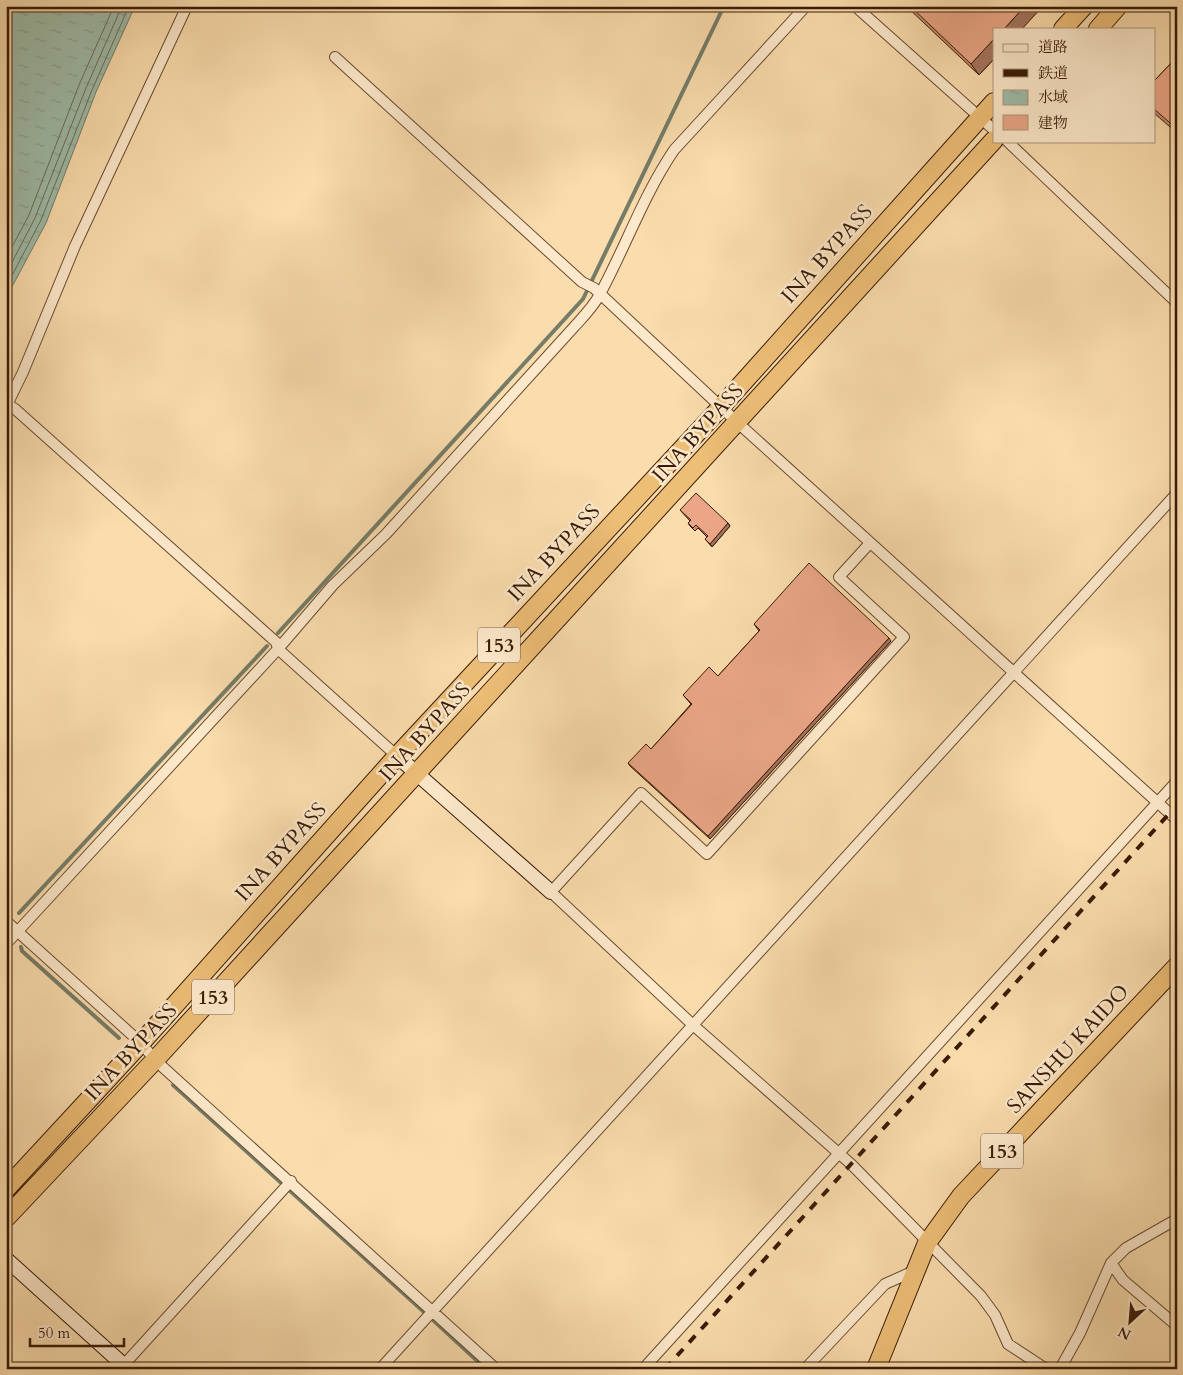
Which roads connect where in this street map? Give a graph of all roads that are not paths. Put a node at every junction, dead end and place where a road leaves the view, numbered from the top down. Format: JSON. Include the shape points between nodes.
{"nodes":[{"id":1,"x":187,"y":6,"type":"edge"},
{"id":2,"x":806,"y":6,"type":"edge"},
{"id":3,"x":855,"y":6,"type":"edge"},
{"id":4,"x":1084,"y":6,"type":"edge"},
{"id":5,"x":1118,"y":6,"type":"edge"},
{"id":6,"x":1064,"y":28,"type":"edge"},
{"id":7,"x":1099,"y":28,"type":"edge"},
{"id":8,"x":335,"y":57,"type":"dead end"},
{"id":9,"x":993,"y":103,"type":"edge"},
{"id":10,"x":980,"y":118,"type":"junction"},
{"id":11,"x":993,"y":129,"type":"edge"},
{"id":12,"x":993,"y":141,"type":"edge"},
{"id":13,"x":1008,"y":142,"type":"edge"},
{"id":14,"x":597,"y":292,"type":"junction"},
{"id":15,"x":1177,"y":303,"type":"edge"},
{"id":16,"x":7,"y":406,"type":"edge"},
{"id":17,"x":721,"y":407,"type":"junction"},
{"id":18,"x":738,"y":423,"type":"junction"},
{"id":19,"x":1177,"y":493,"type":"edge"},
{"id":20,"x":870,"y":543,"type":"junction"},
{"id":21,"x":278,"y":649,"type":"junction"},
{"id":22,"x":1013,"y":673,"type":"junction"},
{"id":23,"x":397,"y":756,"type":"junction"},
{"id":24,"x":418,"y":773,"type":"junction"},
{"id":25,"x":1177,"y":781,"type":"edge"},
{"id":26,"x":1157,"y":803,"type":"junction"},
{"id":27,"x":1177,"y":820,"type":"edge"},
{"id":28,"x":551,"y":892,"type":"junction"},
{"id":29,"x":6,"y":921,"type":"edge"},
{"id":30,"x":17,"y":932,"type":"junction"},
{"id":31,"x":6,"y":944,"type":"edge"},
{"id":32,"x":1177,"y":966,"type":"edge"},
{"id":33,"x":693,"y":1025,"type":"junction"},
{"id":34,"x":141,"y":1042,"type":"junction"},
{"id":35,"x":155,"y":1060,"type":"junction"},
{"id":36,"x":839,"y":1154,"type":"junction"},
{"id":37,"x":291,"y":1182,"type":"junction"},
{"id":38,"x":6,"y":1189,"type":"edge"},
{"id":39,"x":6,"y":1218,"type":"edge"},
{"id":40,"x":1177,"y":1219,"type":"edge"},
{"id":41,"x":927,"y":1243,"type":"junction"},
{"id":42,"x":6,"y":1259,"type":"edge"},
{"id":43,"x":1111,"y":1262,"type":"junction"},
{"id":44,"x":914,"y":1271,"type":"junction"},
{"id":45,"x":433,"y":1310,"type":"junction"},
{"id":46,"x":1177,"y":1326,"type":"edge"},
{"id":47,"x":124,"y":1367,"type":"edge"},
{"id":48,"x":380,"y":1369,"type":"edge"},
{"id":49,"x":496,"y":1369,"type":"edge"},
{"id":50,"x":643,"y":1369,"type":"edge"},
{"id":51,"x":805,"y":1369,"type":"edge"},
{"id":52,"x":876,"y":1369,"type":"edge"},
{"id":53,"x":1046,"y":1369,"type":"edge"},
{"id":54,"x":1060,"y":1369,"type":"edge"}],
"edges":[{"from":1,"to":16,"type":"street","via":[[75,246]]},
{"from":2,"to":14,"type":"street","via":[[674,150],[657,176]]},
{"from":3,"to":10,"type":"street"},
{"from":4,"to":6,"type":"highway"},
{"from":5,"to":7,"type":"highway"},
{"from":8,"to":14,"type":"street","via":[[582,282]]},
{"from":9,"to":10,"type":"highway","name":"INA BYPASS","number":"153"},
{"from":10,"to":11,"type":"street"},
{"from":10,"to":17,"type":"highway","name":"INA BYPASS","number":"153"},
{"from":12,"to":18,"type":"highway","name":"INA BYPASS","number":"153"},
{"from":13,"to":15,"type":"street"},
{"from":14,"to":17,"type":"street"},
{"from":14,"to":21,"type":"street","via":[[561,342],[386,534],[333,585]]},
{"from":16,"to":21,"type":"street","via":[[15,409],[276,642]]},
{"from":17,"to":18,"type":"street"},
{"from":17,"to":23,"type":"highway","name":"INA BYPASS","number":"153"},
{"from":18,"to":20,"type":"street"},
{"from":18,"to":24,"type":"highway","name":"INA BYPASS","number":"153"},
{"from":19,"to":22,"type":"street"},
{"from":20,"to":22,"type":"street"},
{"from":20,"to":28,"type":"street","via":[[838,578],[904,638],[727,833],[707,854],[641,793]]},
{"from":21,"to":23,"type":"street"},
{"from":21,"to":30,"type":"street"},
{"from":22,"to":26,"type":"street"},
{"from":22,"to":33,"type":"street"},
{"from":23,"to":24,"type":"street"},
{"from":23,"to":34,"type":"highway","name":"INA BYPASS","number":"153"},
{"from":24,"to":28,"type":"street"},
{"from":24,"to":35,"type":"highway","name":"INA BYPASS","number":"153"},
{"from":25,"to":26,"type":"street"},
{"from":26,"to":27,"type":"street"},
{"from":26,"to":36,"type":"street"},
{"from":28,"to":33,"type":"street"},
{"from":29,"to":30,"type":"street"},
{"from":30,"to":31,"type":"street"},
{"from":30,"to":34,"type":"street"},
{"from":32,"to":41,"type":"highway","name":"SANSHU KAIDO","number":"153","via":[[961,1196]]},
{"from":33,"to":36,"type":"street"},
{"from":33,"to":45,"type":"street"},
{"from":34,"to":35,"type":"street"},
{"from":34,"to":38,"type":"highway","name":"INA BYPASS","number":"153"},
{"from":35,"to":37,"type":"street"},
{"from":35,"to":39,"type":"highway","name":"INA BYPASS","number":"153"},
{"from":36,"to":41,"type":"street"},
{"from":36,"to":50,"type":"street"},
{"from":37,"to":45,"type":"street"},
{"from":37,"to":47,"type":"street"},
{"from":40,"to":43,"type":"street","via":[[1126,1248]]},
{"from":41,"to":44,"type":"highway","name":"SANSHU KAIDO","number":"153"},
{"from":41,"to":53,"type":"street","via":[[981,1296],[995,1315],[1008,1344]]},
{"from":42,"to":47,"type":"street"},
{"from":43,"to":46,"type":"street","via":[[1123,1280]]},
{"from":43,"to":54,"type":"street","via":[[1080,1333]]},
{"from":44,"to":51,"type":"street","via":[[885,1284]]},
{"from":44,"to":52,"type":"highway","name":"SANSHU KAIDO","number":"153"},
{"from":45,"to":48,"type":"street"},
{"from":45,"to":49,"type":"street"}]}
